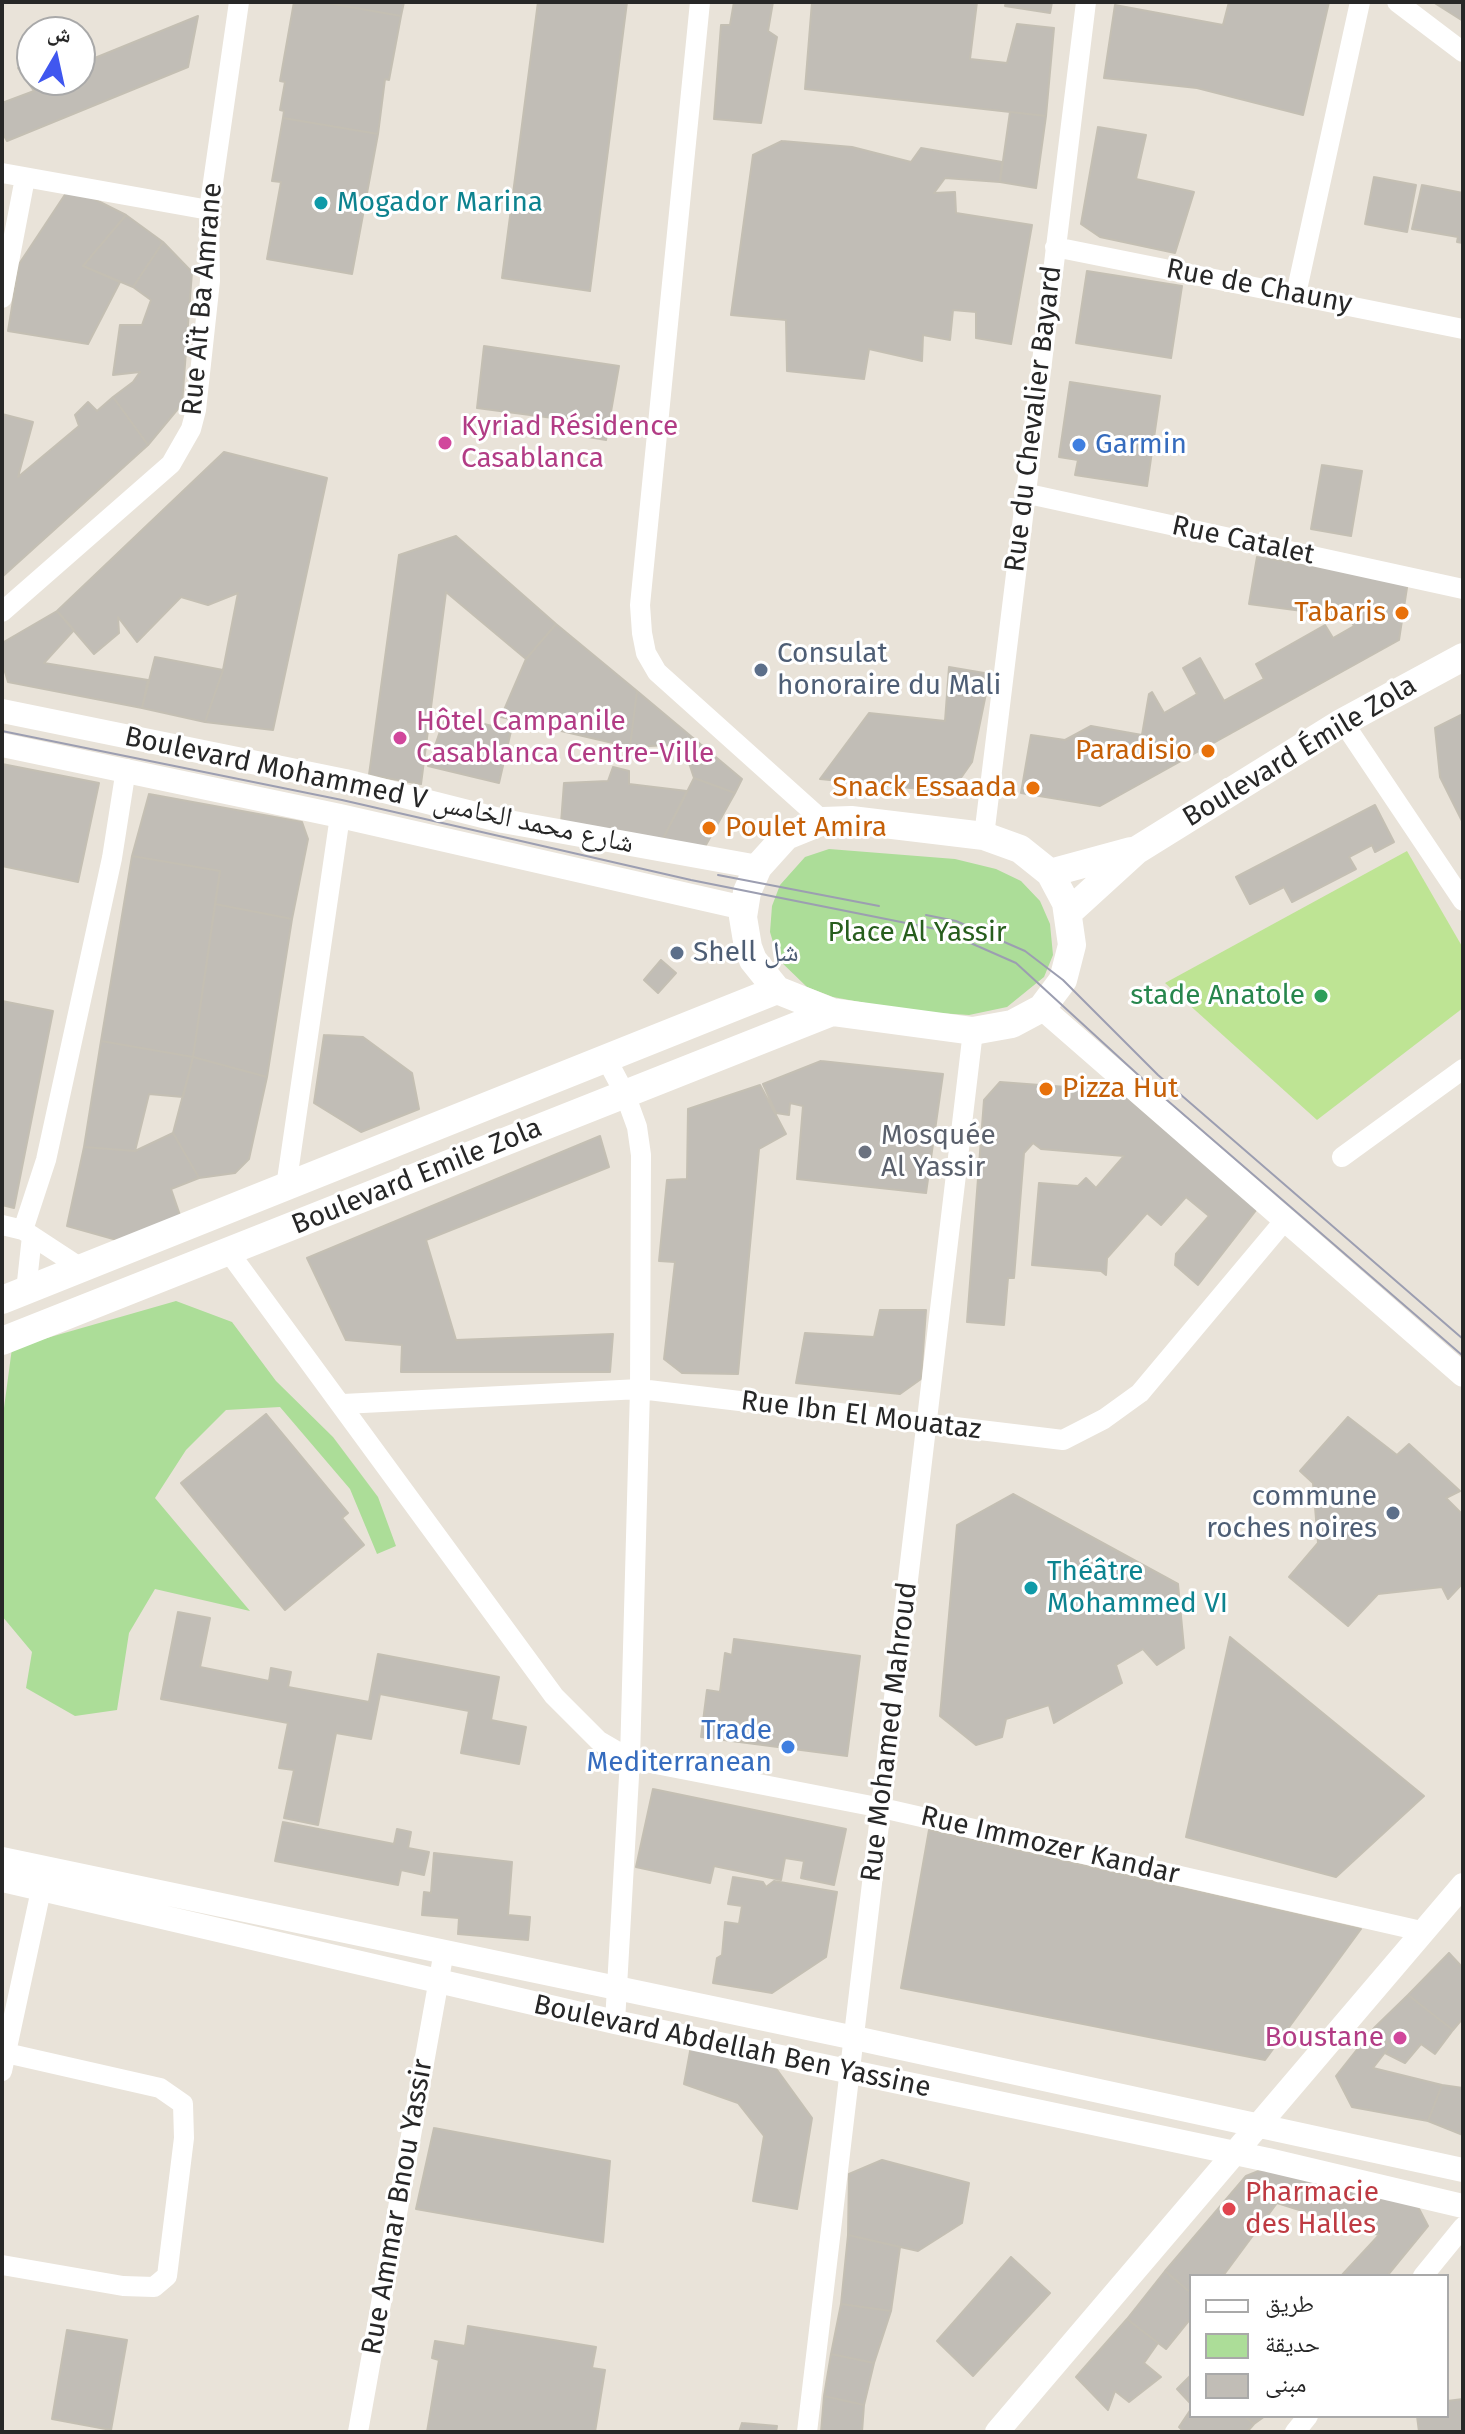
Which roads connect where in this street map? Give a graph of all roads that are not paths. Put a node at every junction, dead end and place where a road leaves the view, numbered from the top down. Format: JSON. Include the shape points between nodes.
{"nodes":[{"id":1,"x":239,"y":2,"type":"edge"},
{"id":2,"x":700,"y":2,"type":"edge"},
{"id":3,"x":1086,"y":2,"type":"edge"},
{"id":4,"x":1360,"y":2,"type":"edge"},
{"id":5,"x":1397,"y":2,"type":"edge"},
{"id":6,"x":1463,"y":52,"type":"edge"},
{"id":7,"x":2,"y":173,"type":"edge"},
{"id":8,"x":25,"y":178,"type":"junction"},
{"id":9,"x":209,"y":210,"type":"junction"},
{"id":10,"x":1055,"y":247,"type":"junction"},
{"id":11,"x":1296,"y":294,"type":"junction"},
{"id":12,"x":2,"y":298,"type":"edge"},
{"id":13,"x":1463,"y":329,"type":"edge"},
{"id":14,"x":1024,"y":493,"type":"junction"},
{"id":15,"x":1463,"y":589,"type":"edge"},
{"id":16,"x":2,"y":612,"type":"edge"},
{"id":17,"x":1463,"y":657,"type":"edge"},
{"id":18,"x":2,"y":711,"type":"edge"},
{"id":19,"x":1343,"y":722,"type":"junction"},
{"id":20,"x":2,"y":745,"type":"edge"},
{"id":21,"x":126,"y":769,"type":"junction"},
{"id":22,"x":340,"y":816,"type":"junction"},
{"id":23,"x":823,"y":821,"type":"junction"},
{"id":24,"x":984,"y":836,"type":"junction"},
{"id":25,"x":1137,"y":850,"type":"junction"},
{"id":26,"x":758,"y":867,"type":"junction"},
{"id":27,"x":1050,"y":873,"type":"junction"},
{"id":28,"x":1463,"y":901,"type":"edge"},
{"id":29,"x":744,"y":908,"type":"junction"},
{"id":30,"x":1069,"y":912,"type":"junction"},
{"id":31,"x":777,"y":990,"type":"junction"},
{"id":32,"x":1042,"y":1008,"type":"junction"},
{"id":33,"x":832,"y":1012,"type":"junction"},
{"id":34,"x":973,"y":1031,"type":"junction"},
{"id":35,"x":607,"y":1060,"type":"junction"},
{"id":36,"x":1463,"y":1069,"type":"edge"},
{"id":37,"x":625,"y":1094,"type":"junction"},
{"id":38,"x":1342,"y":1157,"type":"dead end"},
{"id":39,"x":286,"y":1187,"type":"junction"},
{"id":40,"x":1285,"y":1220,"type":"junction"},
{"id":41,"x":2,"y":1225,"type":"edge"},
{"id":42,"x":27,"y":1233,"type":"junction"},
{"id":43,"x":228,"y":1251,"type":"junction"},
{"id":44,"x":81,"y":1268,"type":"junction"},
{"id":45,"x":14,"y":1296,"type":"edge"},
{"id":46,"x":2,"y":1341,"type":"edge"},
{"id":47,"x":1463,"y":1375,"type":"edge"},
{"id":48,"x":640,"y":1389,"type":"junction"},
{"id":49,"x":343,"y":1404,"type":"junction"},
{"id":50,"x":926,"y":1426,"type":"junction"},
{"id":51,"x":630,"y":1759,"type":"junction"},
{"id":52,"x":882,"y":1808,"type":"junction"},
{"id":53,"x":2,"y":1859,"type":"edge"},
{"id":54,"x":2,"y":1880,"type":"edge"},
{"id":55,"x":1463,"y":1885,"type":"edge"},
{"id":56,"x":41,"y":1890,"type":"junction"},
{"id":57,"x":1421,"y":1931,"type":"junction"},
{"id":58,"x":444,"y":1951,"type":"junction"},
{"id":59,"x":438,"y":1983,"type":"junction"},
{"id":60,"x":618,"y":1990,"type":"junction"},
{"id":61,"x":615,"y":2022,"type":"junction"},
{"id":62,"x":855,"y":2038,"type":"junction"},
{"id":63,"x":4,"y":2062,"type":"edge"},
{"id":64,"x":851,"y":2075,"type":"junction"},
{"id":65,"x":1144,"y":2100,"type":"junction"},
{"id":66,"x":1261,"y":2124,"type":"junction"},
{"id":67,"x":1137,"y":2134,"type":"junction"},
{"id":68,"x":1236,"y":2154,"type":"junction"},
{"id":69,"x":1463,"y":2170,"type":"edge"},
{"id":70,"x":1463,"y":2206,"type":"edge"},
{"id":71,"x":1463,"y":2227,"type":"edge"},
{"id":72,"x":2,"y":2265,"type":"edge"},
{"id":73,"x":1425,"y":2274,"type":"edge"},
{"id":74,"x":358,"y":2432,"type":"edge"},
{"id":75,"x":807,"y":2432,"type":"edge"},
{"id":76,"x":997,"y":2432,"type":"edge"}],
"edges":[{"from":1,"to":9,"type":"street","name":"Rue Aït Ba Amrane"},
{"from":2,"to":23,"type":"street","via":[[642,589],[642,633],[657,672]]},
{"from":3,"to":10,"type":"street","name":"Rue du Chevalier Bayard"},
{"from":4,"to":11,"type":"street"},
{"from":5,"to":6,"type":"street"},
{"from":7,"to":8,"type":"street"},
{"from":8,"to":9,"type":"street"},
{"from":8,"to":12,"type":"street"},
{"from":9,"to":16,"type":"street","name":"Rue Aït Ba Amrane","via":[[210,281],[196,410],[183,447],[171,464]]},
{"from":10,"to":11,"type":"street","name":"Rue de Chauny"},
{"from":10,"to":14,"type":"street","name":"Rue du Chevalier Bayard"},
{"from":11,"to":13,"type":"street","name":"Rue de Chauny"},
{"from":14,"to":15,"type":"street","name":"Rue Catalet"},
{"from":14,"to":24,"type":"street","name":"Rue du Chevalier Bayard"},
{"from":17,"to":19,"type":"main road","name":"Boulevard Émile Zola"},
{"from":18,"to":26,"type":"street","name":"Boulevard Mohammed V شارع محمد الخامس","via":[[345,781],[503,821]]},
{"from":19,"to":25,"type":"main road","name":"Boulevard Émile Zola"},
{"from":19,"to":28,"type":"street"},
{"from":20,"to":21,"type":"street","name":"Boulevard Mohammed V شارع محمد الخامس"},
{"from":21,"to":22,"type":"street","name":"Boulevard Mohammed V شارع محمد الخامس"},
{"from":21,"to":42,"type":"street","via":[[112,858]]},
{"from":22,"to":29,"type":"street","name":"Boulevard Mohammed V شارع محمد الخامس"},
{"from":22,"to":39,"type":"street"},
{"from":23,"to":24,"type":"main road"},
{"from":23,"to":26,"type":"main road","via":[[786,836]]},
{"from":24,"to":27,"type":"main road","via":[[1020,849]]},
{"from":25,"to":27,"type":"main road","name":"Boulevard Émile Zola"},
{"from":25,"to":30,"type":"main road","name":"Boulevard Émile Zola"},
{"from":26,"to":29,"type":"main road"},
{"from":27,"to":30,"type":"main road"},
{"from":29,"to":31,"type":"main road","via":[[753,960]]},
{"from":30,"to":32,"type":"main road","via":[[1069,960],[1063,980]]},
{"from":31,"to":33,"type":"main road"},
{"from":31,"to":35,"type":"main road","name":"Boulevard Emile Zola"},
{"from":32,"to":34,"type":"main road","via":[[1012,1024]]},
{"from":32,"to":40,"type":"street"},
{"from":33,"to":34,"type":"main road"},
{"from":33,"to":37,"type":"main road","name":"Boulevard Emile Zola"},
{"from":34,"to":50,"type":"street","name":"Rue Mohamed Mahroud"},
{"from":35,"to":37,"type":"street"},
{"from":35,"to":39,"type":"main road","name":"Boulevard Emile Zola"},
{"from":36,"to":38,"type":"street"},
{"from":37,"to":43,"type":"main road","name":"Boulevard Emile Zola"},
{"from":37,"to":48,"type":"street","via":[[641,1155]]},
{"from":39,"to":44,"type":"main road","name":"Boulevard Emile Zola"},
{"from":40,"to":47,"type":"street"},
{"from":40,"to":50,"type":"street","name":"Rue Ibn El Mouataz","via":[[1140,1393],[1104,1419],[1063,1440]]},
{"from":41,"to":42,"type":"street"},
{"from":42,"to":44,"type":"street"},
{"from":42,"to":45,"type":"street"},
{"from":43,"to":46,"type":"main road","name":"Boulevard Emile Zola"},
{"from":43,"to":49,"type":"street"},
{"from":44,"to":45,"type":"main road","name":"Boulevard Emile Zola"},
{"from":48,"to":49,"type":"street","name":"Rue Ibn El Mouataz"},
{"from":48,"to":50,"type":"street","name":"Rue Ibn El Mouataz"},
{"from":48,"to":51,"type":"street"},
{"from":49,"to":51,"type":"street","via":[[554,1696],[599,1741]]},
{"from":50,"to":52,"type":"street","name":"Rue Mohamed Mahroud"},
{"from":51,"to":52,"type":"street","name":"Rue Immozer Kandar"},
{"from":51,"to":60,"type":"street"},
{"from":52,"to":57,"type":"street","name":"Rue Immozer Kandar"},
{"from":52,"to":62,"type":"street","name":"Rue Mohamed Mahroud"},
{"from":53,"to":58,"type":"street","name":"Boulevard Abdellah Ben Yassine"},
{"from":54,"to":56,"type":"street","name":"Boulevard Abdellah Ben Yassine"},
{"from":55,"to":57,"type":"street"},
{"from":56,"to":59,"type":"street","name":"Boulevard Abdellah Ben Yassine"},
{"from":56,"to":63,"type":"street"},
{"from":57,"to":66,"type":"street"},
{"from":58,"to":59,"type":"street","name":"Rue Ammar Bnou Yassir"},
{"from":58,"to":60,"type":"street","name":"Boulevard Abdellah Ben Yassine"},
{"from":59,"to":61,"type":"street","name":"Boulevard Abdellah Ben Yassine"},
{"from":59,"to":74,"type":"street","name":"Rue Ammar Bnou Yassir"},
{"from":60,"to":61,"type":"street"},
{"from":60,"to":62,"type":"street","name":"Boulevard Abdellah Ben Yassine"},
{"from":61,"to":64,"type":"street","name":"Boulevard Abdellah Ben Yassine"},
{"from":62,"to":64,"type":"street","name":"Rue Mohamed Mahroud"},
{"from":62,"to":65,"type":"street","name":"Boulevard Abdellah Ben Yassine"},
{"from":63,"to":72,"type":"street","via":[[160,2088],[183,2104],[184,2138],[167,2276],[154,2287]]},
{"from":64,"to":67,"type":"street","name":"Boulevard Abdellah Ben Yassine"},
{"from":64,"to":75,"type":"street","name":"Rue Mohamed Mahroud"},
{"from":65,"to":66,"type":"street","name":"Boulevard Abdellah Ben Yassine"},
{"from":65,"to":67,"type":"street"},
{"from":66,"to":68,"type":"street"},
{"from":66,"to":69,"type":"street","name":"Boulevard Abdellah Ben Yassine"},
{"from":67,"to":68,"type":"street","name":"Boulevard Abdellah Ben Yassine"},
{"from":68,"to":70,"type":"street","name":"Boulevard Abdellah Ben Yassine"},
{"from":68,"to":76,"type":"street"},
{"from":71,"to":73,"type":"street"}]}
